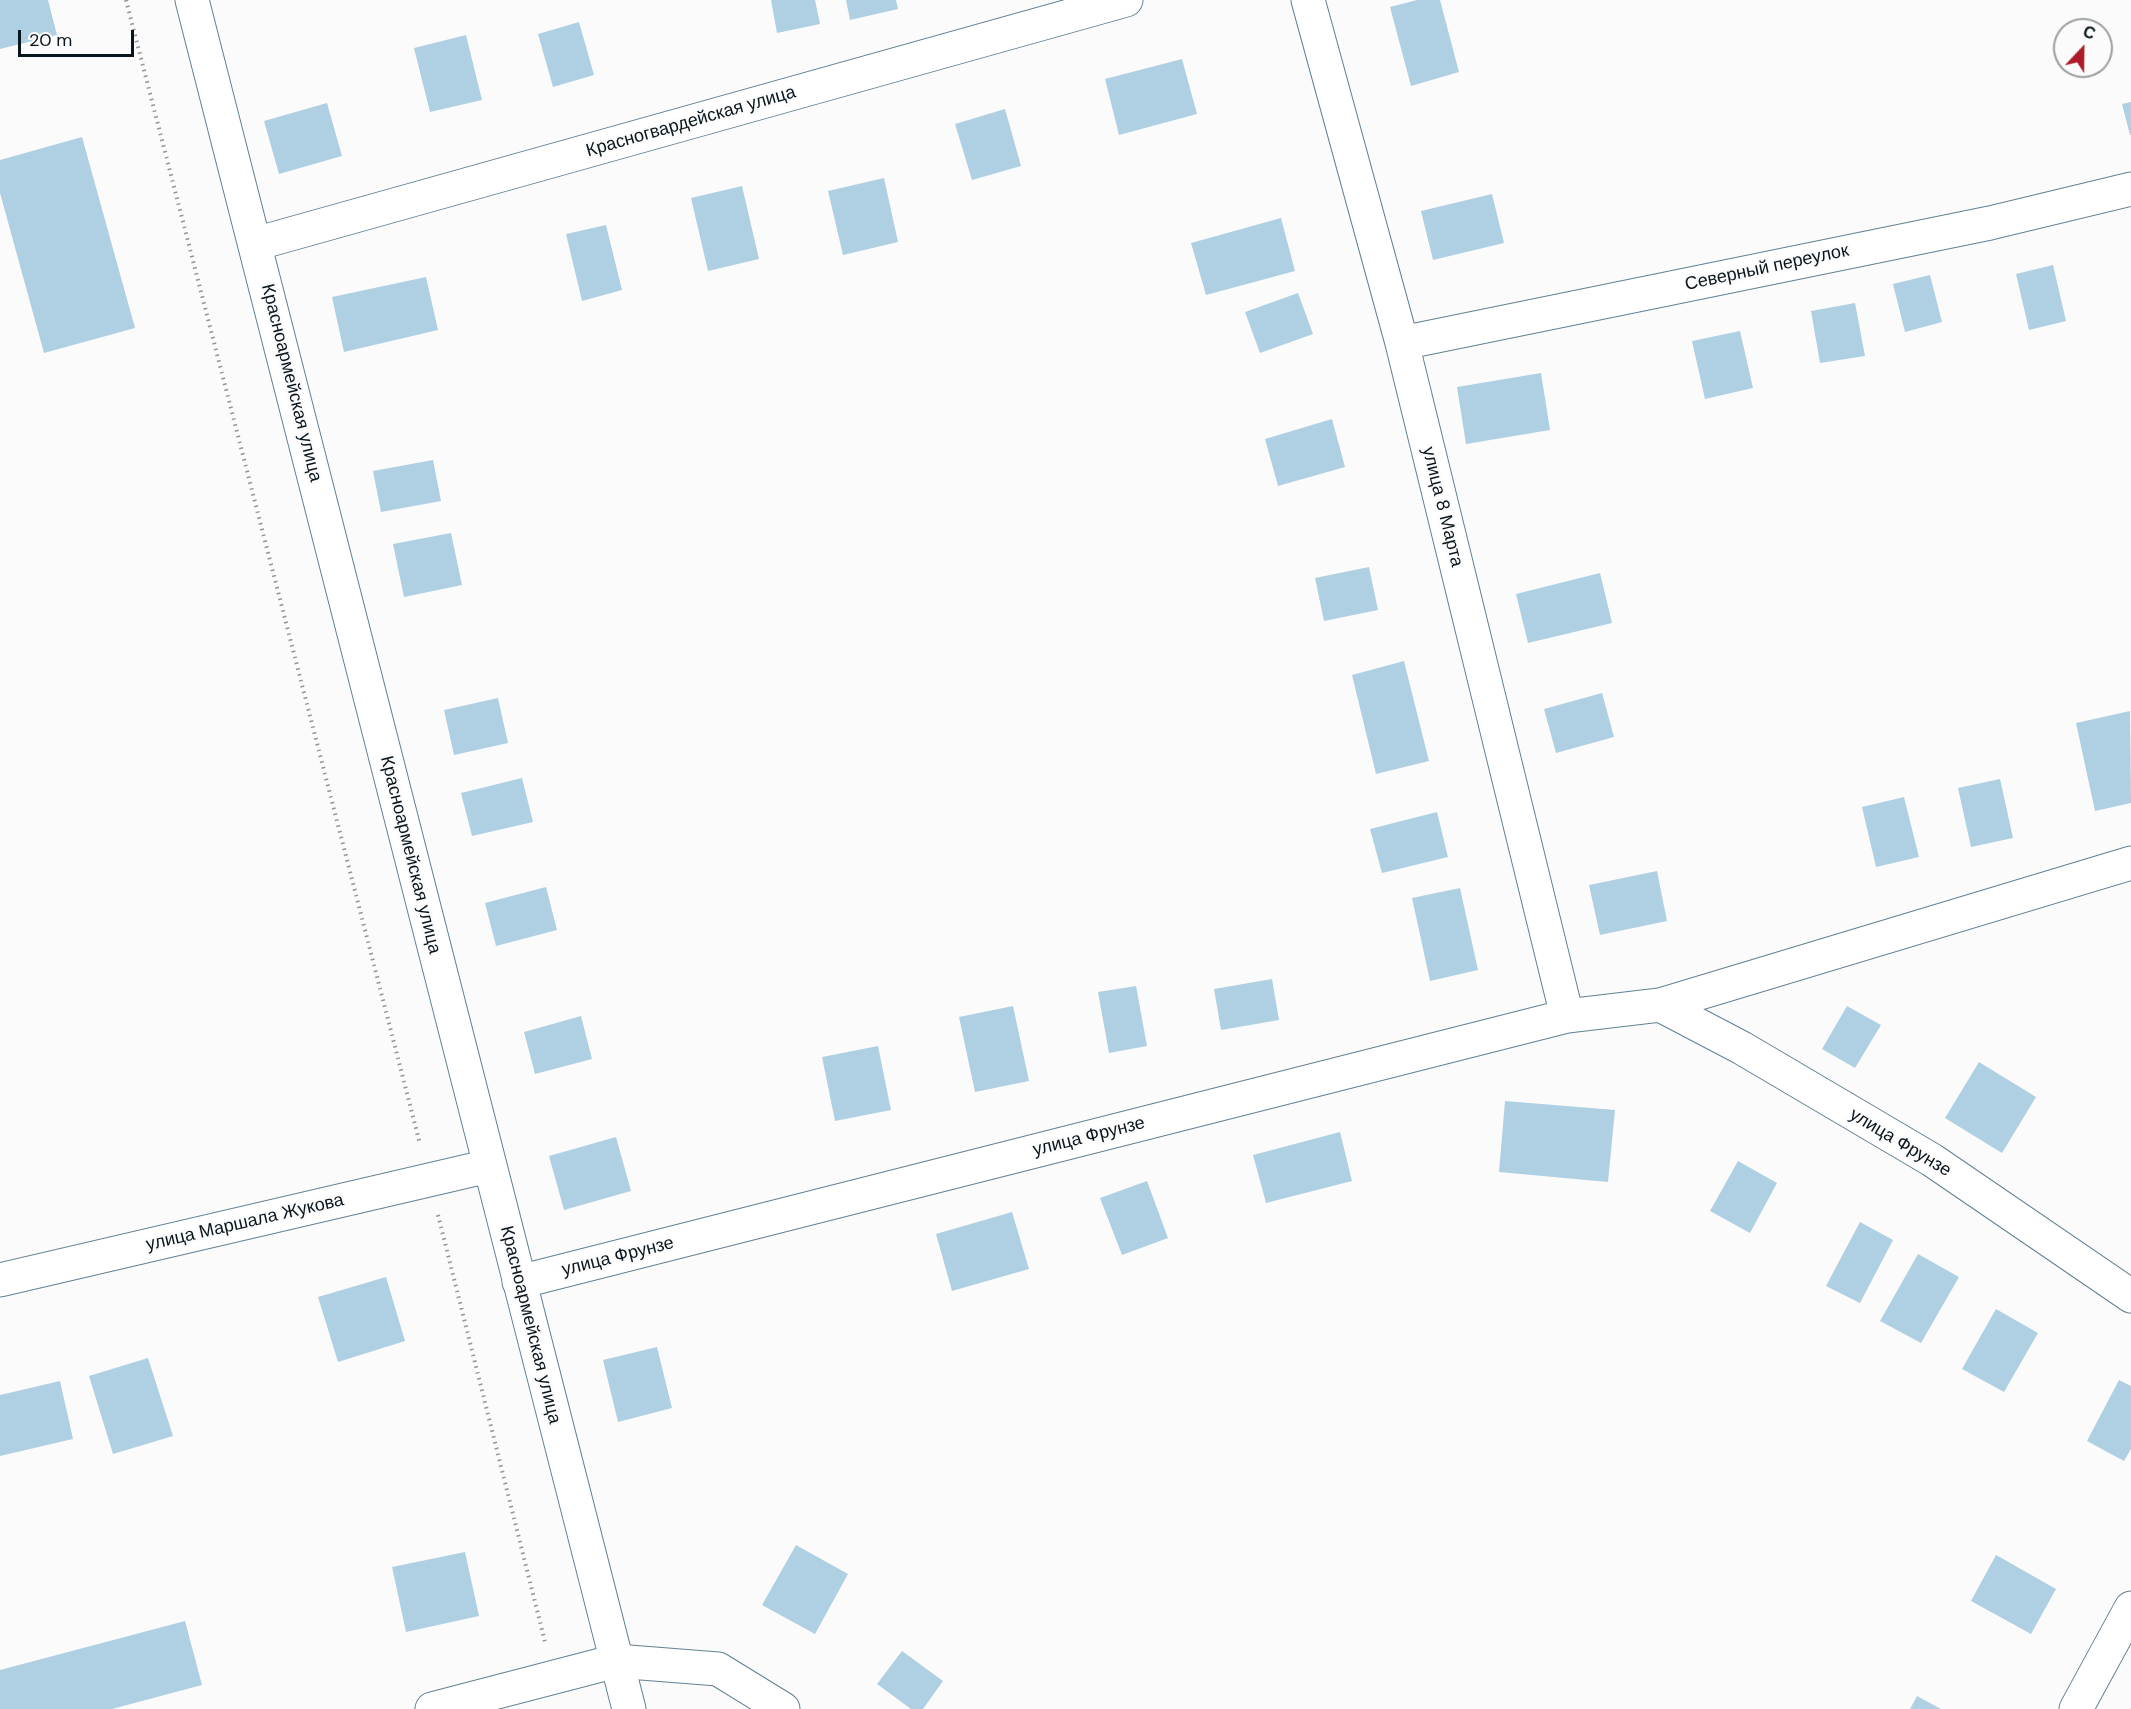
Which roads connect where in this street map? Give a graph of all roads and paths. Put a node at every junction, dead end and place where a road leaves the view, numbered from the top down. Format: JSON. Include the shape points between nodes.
{"nodes":[{"id":1,"x":126,"y":0,"type":"edge"},
{"id":2,"x":192,"y":0,"type":"edge"},
{"id":3,"x":1126,"y":0,"type":"edge"},
{"id":4,"x":1308,"y":0,"type":"edge"},
{"id":5,"x":2131,"y":189,"type":"edge"},
{"id":6,"x":255,"y":244,"type":"junction"},
{"id":7,"x":1402,"y":343,"type":"junction"},
{"id":8,"x":2131,"y":863,"type":"edge"},
{"id":9,"x":1660,"y":1005,"type":"junction"},
{"id":10,"x":1567,"y":1016,"type":"junction"},
{"id":11,"x":489,"y":1166,"type":"junction"},
{"id":12,"x":429,"y":1180,"type":"junction"},
{"id":13,"x":0,"y":1280,"type":"edge"},
{"id":14,"x":519,"y":1282,"type":"junction"},
{"id":15,"x":2131,"y":1296,"type":"edge"},
{"id":16,"x":2131,"y":1608,"type":"edge"},
{"id":17,"x":616,"y":1661,"type":"junction"},
{"id":18,"x":554,"y":1677,"type":"junction"},
{"id":19,"x":432,"y":1709,"type":"edge"},
{"id":20,"x":629,"y":1709,"type":"edge"},
{"id":21,"x":783,"y":1709,"type":"edge"},
{"id":22,"x":2076,"y":1709,"type":"edge"}],
"edges":[{"from":1,"to":12,"type":"path"},
{"from":2,"to":6,"type":"street","name":"Красноармейская улица"},
{"from":3,"to":6,"type":"street","name":"Красногвардейская улица"},
{"from":4,"to":7,"type":"street","name":"улица 8 Марта"},
{"from":5,"to":7,"type":"street","name":"Северный переулок","via":[[1990,222]]},
{"from":6,"to":11,"type":"street","name":"Красноармейская улица"},
{"from":7,"to":10,"type":"street","name":"улица 8 Марта"},
{"from":8,"to":9,"type":"street","name":"улица Фрунзе"},
{"from":9,"to":10,"type":"street","name":"улица Фрунзе"},
{"from":9,"to":15,"type":"street","name":"улица Фрунзе","via":[[1742,1048],[1932,1160]]},
{"from":10,"to":14,"type":"street","name":"улица Фрунзе"},
{"from":11,"to":12,"type":"street","name":"улица Маршала Жукова"},
{"from":11,"to":14,"type":"street","name":"Красноармейская улица"},
{"from":12,"to":13,"type":"street","name":"улица Маршала Жукова"},
{"from":12,"to":18,"type":"path"},
{"from":14,"to":17,"type":"street","name":"Красноармейская улица"},
{"from":16,"to":22,"type":"street"},
{"from":17,"to":18,"type":"street"},
{"from":17,"to":20,"type":"street","name":"Красноармейская улица"},
{"from":17,"to":21,"type":"street","via":[[718,1669]]},
{"from":18,"to":19,"type":"street"}]}
